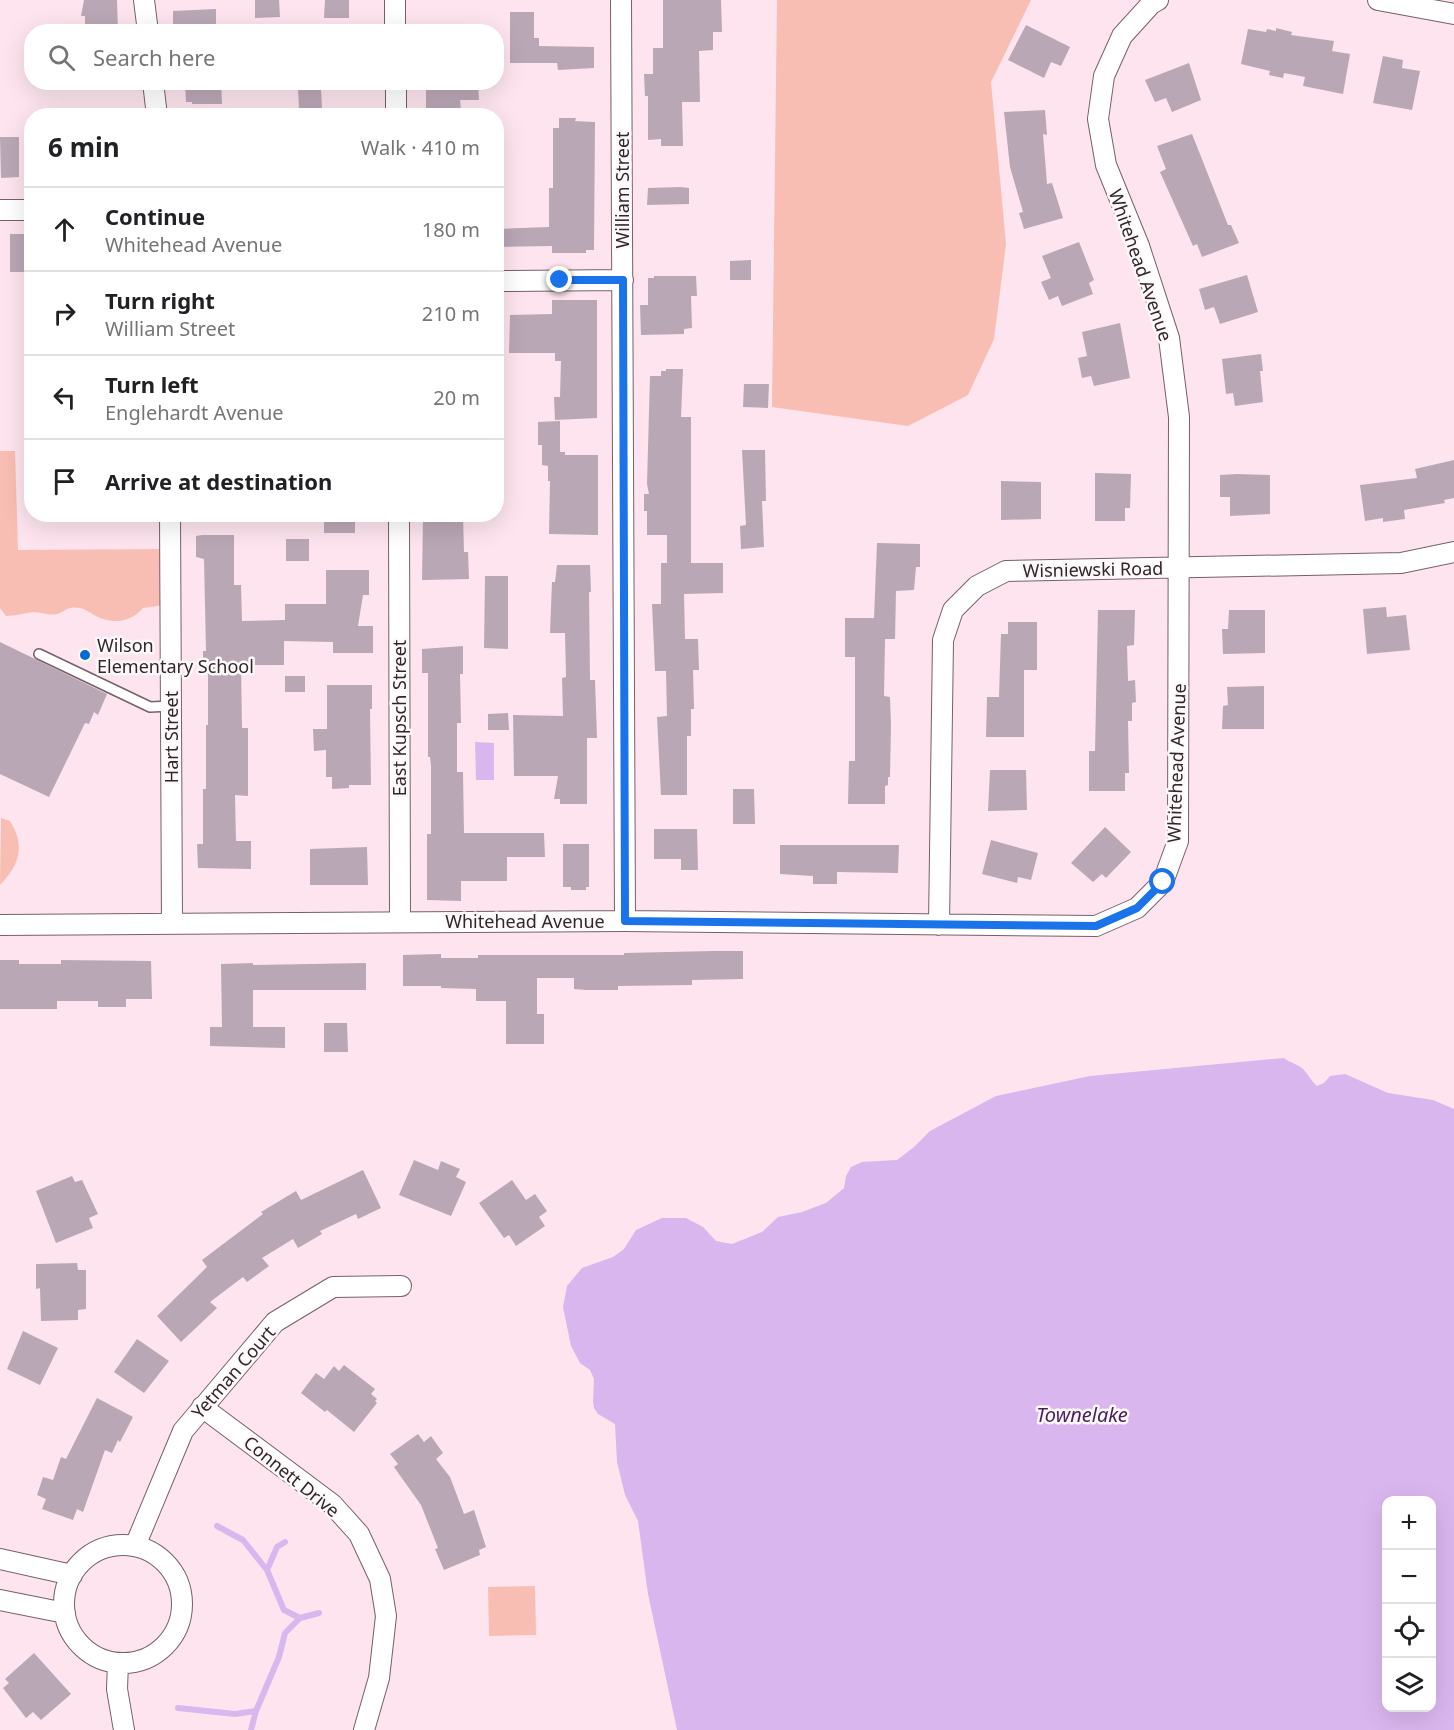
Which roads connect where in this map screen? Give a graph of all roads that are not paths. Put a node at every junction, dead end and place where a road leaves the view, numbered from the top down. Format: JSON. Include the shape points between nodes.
{"nodes":[{"id":1,"x":144,"y":0,"type":"edge"},
{"id":2,"x":395,"y":0,"type":"edge"},
{"id":3,"x":621,"y":0,"type":"edge"},
{"id":4,"x":1158,"y":0,"type":"edge"},
{"id":5,"x":1378,"y":0,"type":"edge"},
{"id":6,"x":1454,"y":14,"type":"edge"},
{"id":7,"x":147,"y":24,"type":"edge"},
{"id":8,"x":395,"y":24,"type":"edge"},
{"id":9,"x":154,"y":90,"type":"edge"},
{"id":10,"x":396,"y":90,"type":"edge"},
{"id":11,"x":156,"y":108,"type":"edge"},
{"id":12,"x":396,"y":108,"type":"edge"},
{"id":13,"x":0,"y":210,"type":"edge"},
{"id":14,"x":24,"y":210,"type":"edge"},
{"id":15,"x":623,"y":280,"type":"junction"},
{"id":16,"x":504,"y":281,"type":"edge"},
{"id":17,"x":170,"y":522,"type":"edge"},
{"id":18,"x":399,"y":522,"type":"edge"},
{"id":19,"x":1454,"y":552,"type":"edge"},
{"id":20,"x":1179,"y":567,"type":"junction"},
{"id":21,"x":39,"y":654,"type":"dead end"},
{"id":22,"x":171,"y":706,"type":"junction"},
{"id":23,"x":400,"y":921,"type":"junction"},
{"id":24,"x":625,"y":921,"type":"junction"},
{"id":25,"x":172,"y":924,"type":"junction"},
{"id":26,"x":0,"y":925,"type":"edge"},
{"id":27,"x":939,"y":925,"type":"junction"},
{"id":28,"x":401,"y":1286,"type":"dead end"},
{"id":29,"x":202,"y":1407,"type":"junction"},
{"id":30,"x":135,"y":1546,"type":"junction"},
{"id":31,"x":0,"y":1559,"type":"edge"},
{"id":32,"x":72,"y":1575,"type":"junction"},
{"id":33,"x":0,"y":1600,"type":"edge"},
{"id":34,"x":65,"y":1613,"type":"junction"},
{"id":35,"x":118,"y":1663,"type":"junction"},
{"id":36,"x":124,"y":1730,"type":"edge"},
{"id":37,"x":364,"y":1730,"type":"edge"}],
"edges":[{"from":1,"to":7,"type":"street"},
{"from":2,"to":8,"type":"street"},
{"from":3,"to":15,"type":"street","name":"William Street"},
{"from":4,"to":20,"type":"street","name":"Whitehead Avenue","via":[[1122,36],[1104,76],[1098,119],[1106,165],[1139,246],[1169,338],[1179,417]]},
{"from":5,"to":6,"type":"street"},
{"from":9,"to":11,"type":"street"},
{"from":10,"to":12,"type":"street"},
{"from":13,"to":14,"type":"street"},
{"from":15,"to":16,"type":"street"},
{"from":15,"to":24,"type":"street","name":"William Street"},
{"from":17,"to":22,"type":"street","name":"Hart Street"},
{"from":18,"to":23,"type":"street","name":"East Kupsch Street"},
{"from":19,"to":20,"type":"street","name":"Wisniewski Road","via":[[1401,563]]},
{"from":20,"to":27,"type":"street","name":"Whitehead Avenue","via":[[1178,841],[1163,882],[1137,908],[1096,926]]},
{"from":20,"to":27,"type":"street","name":"Wisniewski Road","via":[[1006,571],[976,586],[953,610],[943,639]]},
{"from":21,"to":22,"type":"lane","via":[[150,707]]},
{"from":22,"to":25,"type":"street","name":"Hart Street"},
{"from":23,"to":24,"type":"street","name":"Whitehead Avenue"},
{"from":23,"to":25,"type":"street","name":"Whitehead Avenue"},
{"from":24,"to":27,"type":"street","name":"Whitehead Avenue"},
{"from":25,"to":26,"type":"street","name":"Whitehead Avenue"},
{"from":28,"to":29,"type":"street","name":"Yetman Court","via":[[333,1287],[275,1322]]},
{"from":29,"to":30,"type":"street","name":"Yetman Court","via":[[183,1431]]},
{"from":29,"to":37,"type":"street","name":"Connett Drive","via":[[332,1504],[359,1534],[380,1580],[386,1616],[379,1678]]},
{"from":30,"to":32,"type":"street","via":[[96,1551]]},
{"from":30,"to":35,"type":"street","via":[[156,1554],[174,1573],[182,1596],[182,1612],[177,1629],[159,1651],[136,1662]]},
{"from":31,"to":32,"type":"street"},
{"from":32,"to":34,"type":"street","via":[[65,1593]]},
{"from":33,"to":34,"type":"street"},
{"from":34,"to":35,"type":"street","via":[[72,1633],[83,1647],[96,1657]]},
{"from":35,"to":36,"type":"street","via":[[117,1689]]}]}
